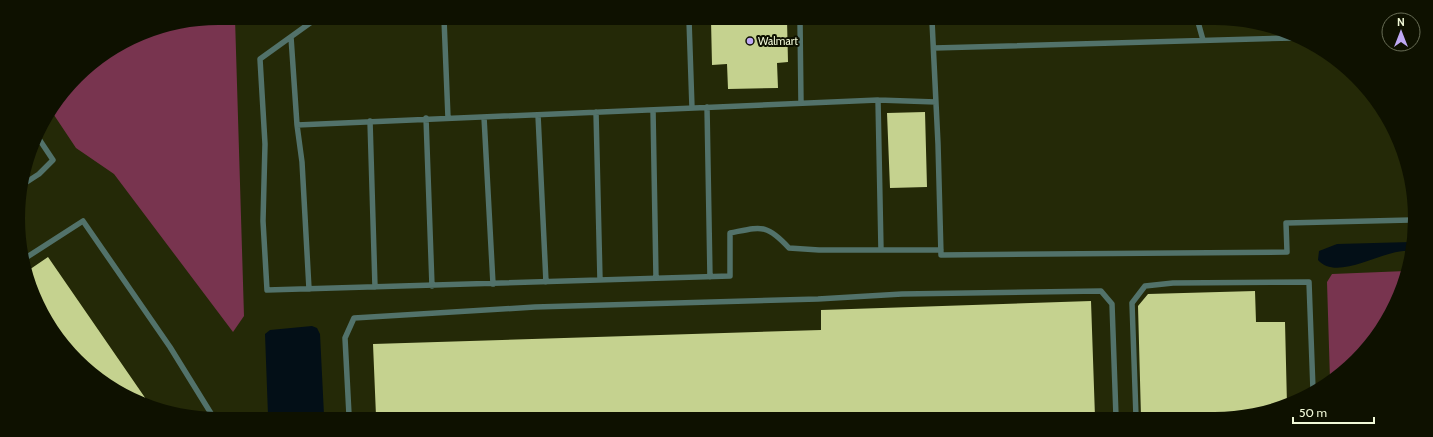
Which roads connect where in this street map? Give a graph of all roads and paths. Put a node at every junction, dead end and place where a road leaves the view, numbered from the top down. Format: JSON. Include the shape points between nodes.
{"nodes":[{"id":1,"x":307,"y":25,"type":"edge"},
{"id":2,"x":444,"y":25,"type":"edge"},
{"id":3,"x":689,"y":25,"type":"edge"},
{"id":4,"x":800,"y":25,"type":"edge"},
{"id":5,"x":932,"y":25,"type":"edge"},
{"id":6,"x":1199,"y":25,"type":"edge"},
{"id":7,"x":1280,"y":36,"type":"edge"},
{"id":8,"x":291,"y":37,"type":"junction"},
{"id":9,"x":1203,"y":40,"type":"junction"},
{"id":10,"x":934,"y":48,"type":"junction"},
{"id":11,"x":878,"y":100,"type":"junction"},
{"id":12,"x":936,"y":102,"type":"junction"},
{"id":13,"x":801,"y":103,"type":"junction"},
{"id":14,"x":708,"y":107,"type":"junction"},
{"id":15,"x":692,"y":108,"type":"junction"},
{"id":16,"x":653,"y":110,"type":"junction"},
{"id":17,"x":596,"y":112,"type":"junction"},
{"id":18,"x":538,"y":115,"type":"junction"},
{"id":19,"x":484,"y":117,"type":"junction"},
{"id":20,"x":426,"y":118,"type":"junction"},
{"id":21,"x":448,"y":118,"type":"junction"},
{"id":22,"x":370,"y":121,"type":"junction"},
{"id":23,"x":297,"y":125,"type":"junction"},
{"id":24,"x":41,"y":142,"type":"edge"},
{"id":25,"x":29,"y":180,"type":"edge"},
{"id":26,"x":1408,"y":220,"type":"edge"},
{"id":27,"x":881,"y":250,"type":"junction"},
{"id":28,"x":941,"y":250,"type":"junction"},
{"id":29,"x":29,"y":256,"type":"edge"},
{"id":30,"x":710,"y":277,"type":"junction"},
{"id":31,"x":656,"y":278,"type":"junction"},
{"id":32,"x":600,"y":280,"type":"junction"},
{"id":33,"x":546,"y":282,"type":"junction"},
{"id":34,"x":493,"y":284,"type":"junction"},
{"id":35,"x":432,"y":286,"type":"junction"},
{"id":36,"x":375,"y":287,"type":"junction"},
{"id":37,"x":309,"y":289,"type":"junction"},
{"id":38,"x":1313,"y":385,"type":"edge"},
{"id":39,"x":210,"y":412,"type":"edge"},
{"id":40,"x":349,"y":412,"type":"edge"},
{"id":41,"x":1116,"y":412,"type":"edge"},
{"id":42,"x":1136,"y":412,"type":"edge"}],
"edges":[{"from":1,"to":8,"type":"lane"},
{"from":2,"to":21,"type":"lane"},
{"from":3,"to":15,"type":"lane"},
{"from":4,"to":13,"type":"lane"},
{"from":5,"to":10,"type":"lane"},
{"from":6,"to":9,"type":"lane"},
{"from":7,"to":9,"type":"lane"},
{"from":8,"to":23,"type":"lane"},
{"from":8,"to":37,"type":"lane","via":[[260,59],[265,144],[263,221],[267,290]]},
{"from":9,"to":10,"type":"lane"},
{"from":10,"to":12,"type":"lane"},
{"from":11,"to":12,"type":"lane"},
{"from":11,"to":13,"type":"lane"},
{"from":11,"to":27,"type":"lane"},
{"from":12,"to":28,"type":"lane"},
{"from":13,"to":14,"type":"lane"},
{"from":14,"to":15,"type":"lane"},
{"from":14,"to":30,"type":"lane"},
{"from":15,"to":16,"type":"lane"},
{"from":16,"to":17,"type":"lane"},
{"from":16,"to":31,"type":"lane"},
{"from":17,"to":18,"type":"lane"},
{"from":17,"to":32,"type":"lane"},
{"from":18,"to":19,"type":"lane"},
{"from":18,"to":33,"type":"lane"},
{"from":19,"to":21,"type":"lane"},
{"from":19,"to":34,"type":"lane"},
{"from":20,"to":21,"type":"lane"},
{"from":20,"to":22,"type":"lane"},
{"from":20,"to":35,"type":"lane"},
{"from":22,"to":23,"type":"lane"},
{"from":22,"to":36,"type":"lane"},
{"from":23,"to":37,"type":"lane","via":[[302,162]]},
{"from":24,"to":25,"type":"lane","via":[[53,160]]},
{"from":26,"to":28,"type":"lane","via":[[1286,223],[1287,252],[941,255]]},
{"from":27,"to":28,"type":"lane"},
{"from":27,"to":30,"type":"lane","via":[[789,248],[776,234],[762,228],[751,229],[730,233],[730,276]]},
{"from":29,"to":39,"type":"lane","via":[[82,221],[170,347]]},
{"from":30,"to":31,"type":"lane"},
{"from":31,"to":32,"type":"lane"},
{"from":32,"to":33,"type":"lane"},
{"from":33,"to":34,"type":"lane"},
{"from":34,"to":35,"type":"lane"},
{"from":35,"to":36,"type":"lane"},
{"from":36,"to":37,"type":"lane"},
{"from":38,"to":42,"type":"lane","via":[[1309,282],[1173,283],[1144,286],[1132,302]]},
{"from":40,"to":41,"type":"lane","via":[[345,338],[354,318],[535,307],[818,299],[902,294],[1101,291],[1112,304]]}]}
